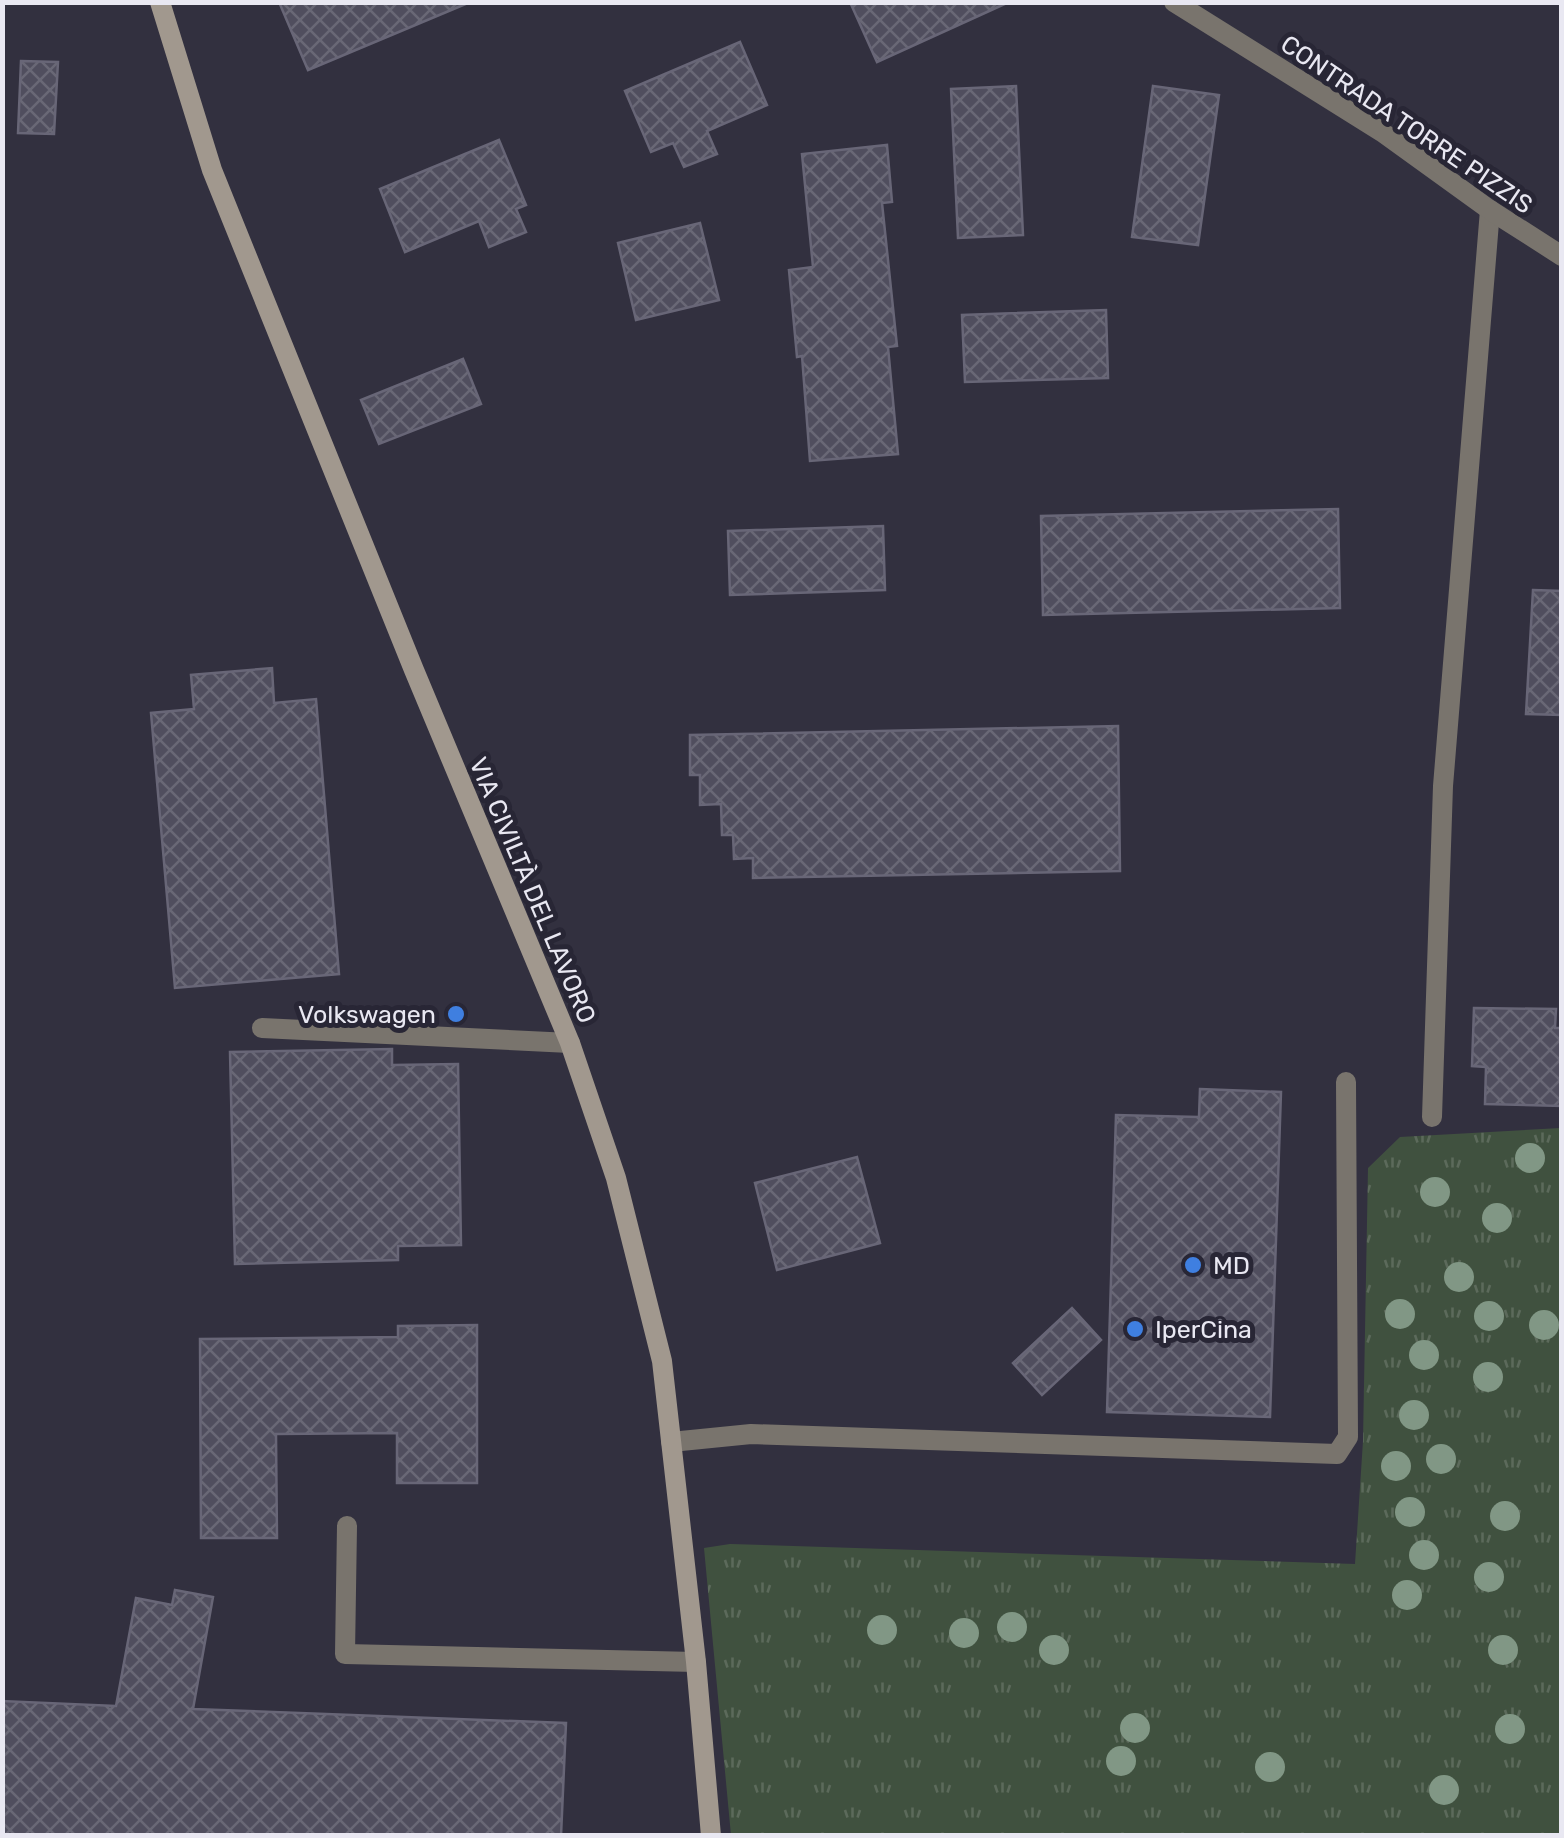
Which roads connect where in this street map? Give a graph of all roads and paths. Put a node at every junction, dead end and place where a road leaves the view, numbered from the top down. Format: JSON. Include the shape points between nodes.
{"nodes":[{"id":1,"x":160,"y":2,"type":"edge"},
{"id":2,"x":1174,"y":2,"type":"edge"},
{"id":3,"x":1490,"y":210,"type":"junction"},
{"id":4,"x":1562,"y":256,"type":"edge"},
{"id":5,"x":262,"y":1028,"type":"dead end"},
{"id":6,"x":570,"y":1043,"type":"junction"},
{"id":7,"x":1346,"y":1082,"type":"dead end"},
{"id":8,"x":1432,"y":1118,"type":"dead end"},
{"id":9,"x":671,"y":1442,"type":"junction"},
{"id":10,"x":347,"y":1526,"type":"dead end"},
{"id":11,"x":696,"y":1662,"type":"junction"},
{"id":12,"x":711,"y":1836,"type":"edge"}],
"edges":[{"from":1,"to":6,"type":"main road","name":"VIA CIVILTÀ DEL LAVORO","via":[[212,170]]},
{"from":2,"to":3,"type":"street","name":"CONTRADA TORRE PIZZIS","via":[[1382,132]]},
{"from":3,"to":4,"type":"street","name":"CONTRADA TORRE PIZZIS"},
{"from":3,"to":8,"type":"street","via":[[1443,786]]},
{"from":5,"to":6,"type":"street"},
{"from":6,"to":9,"type":"main road","name":"VIA CIVILTÀ DEL LAVORO","via":[[616,1178],[662,1362]]},
{"from":7,"to":9,"type":"street","via":[[1348,1437],[1338,1454],[751,1434]]},
{"from":9,"to":11,"type":"main road","name":"VIA CIVILTÀ DEL LAVORO"},
{"from":10,"to":11,"type":"street","via":[[345,1654]]},
{"from":11,"to":12,"type":"main road","name":"VIA CIVILTÀ DEL LAVORO"}]}
